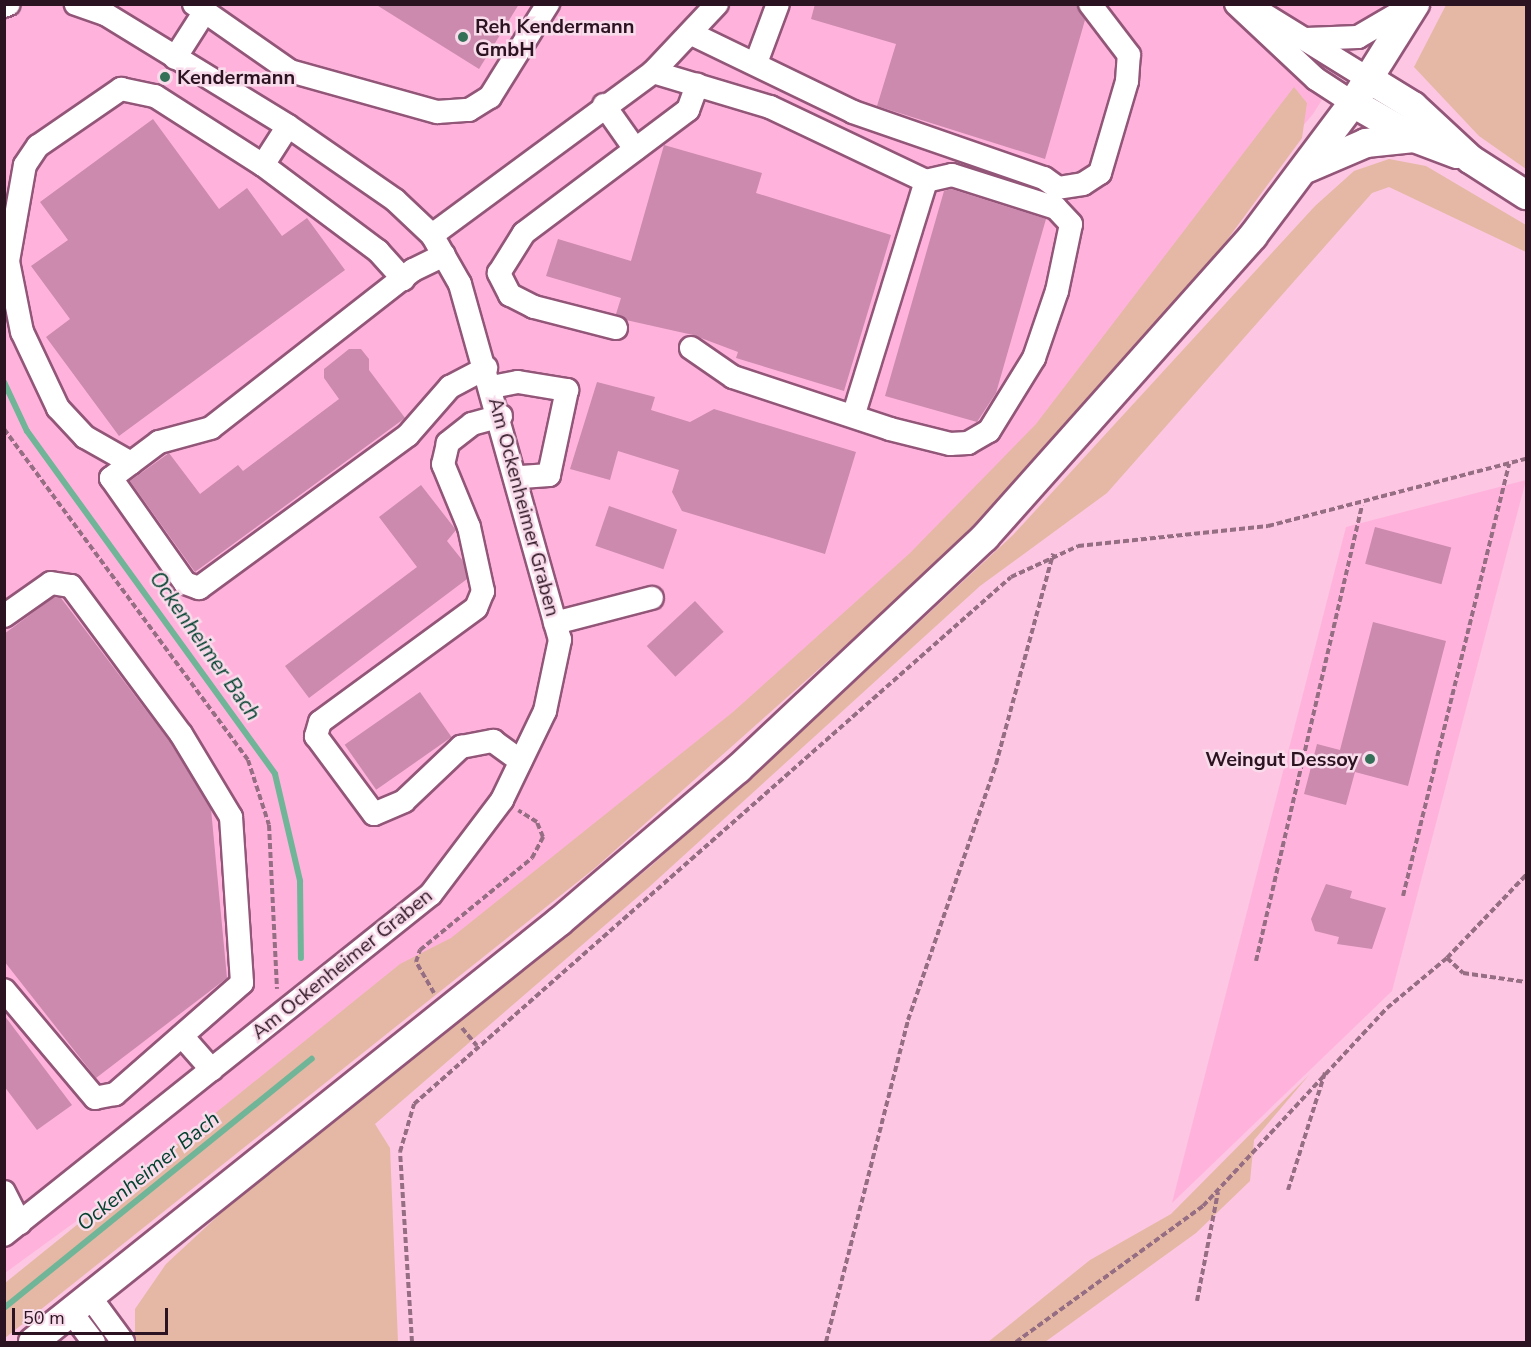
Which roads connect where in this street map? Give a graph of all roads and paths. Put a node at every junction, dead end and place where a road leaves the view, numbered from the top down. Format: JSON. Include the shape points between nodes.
{"nodes":[{"id":1,"x":75,"y":4,"type":"edge"},
{"id":2,"x":548,"y":4,"type":"edge"},
{"id":3,"x":717,"y":4,"type":"edge"},
{"id":4,"x":778,"y":4,"type":"edge"},
{"id":5,"x":1090,"y":4,"type":"edge"},
{"id":6,"x":1236,"y":4,"type":"edge"},
{"id":7,"x":1248,"y":4,"type":"edge"},
{"id":8,"x":1414,"y":4,"type":"edge"},
{"id":9,"x":199,"y":8,"type":"edge"},
{"id":10,"x":692,"y":34,"type":"junction"},
{"id":11,"x":1305,"y":39,"type":"junction"},
{"id":12,"x":175,"y":57,"type":"junction"},
{"id":13,"x":756,"y":63,"type":"junction"},
{"id":14,"x":653,"y":72,"type":"junction"},
{"id":15,"x":1369,"y":79,"type":"junction"},
{"id":16,"x":697,"y":85,"type":"junction"},
{"id":17,"x":1353,"y":103,"type":"junction"},
{"id":18,"x":604,"y":105,"type":"junction"},
{"id":19,"x":288,"y":126,"type":"junction"},
{"id":20,"x":1414,"y":138,"type":"junction"},
{"id":21,"x":635,"y":149,"type":"junction"},
{"id":22,"x":1470,"y":159,"type":"junction"},
{"id":23,"x":263,"y":165,"type":"junction"},
{"id":24,"x":1301,"y":173,"type":"junction"},
{"id":25,"x":926,"y":181,"type":"junction"},
{"id":26,"x":1527,"y":195,"type":"edge"},
{"id":27,"x":432,"y":235,"type":"junction"},
{"id":28,"x":444,"y":255,"type":"junction"},
{"id":29,"x":403,"y":279,"type":"junction"},
{"id":30,"x":501,"y":285,"type":"junction"},
{"id":31,"x":467,"y":304,"type":"junction"},
{"id":32,"x":616,"y":328,"type":"dead end"},
{"id":33,"x":691,"y":348,"type":"dead end"},
{"id":34,"x":489,"y":377,"type":"junction"},
{"id":35,"x":854,"y":414,"type":"junction"},
{"id":36,"x":501,"y":416,"type":"junction"},
{"id":37,"x":1527,"y":459,"type":"edge"},
{"id":38,"x":131,"y":463,"type":"junction"},
{"id":39,"x":1509,"y":464,"type":"junction"},
{"id":40,"x":518,"y":477,"type":"junction"},
{"id":41,"x":1362,"y":505,"type":"junction"},
{"id":42,"x":1053,"y":553,"type":"junction"},
{"id":43,"x":652,"y":598,"type":"dead end"},
{"id":44,"x":4,"y":616,"type":"edge"},
{"id":45,"x":555,"y":623,"type":"junction"},
{"id":46,"x":521,"y":761,"type":"junction"},
{"id":47,"x":502,"y":800,"type":"junction"},
{"id":48,"x":1527,"y":874,"type":"edge"},
{"id":49,"x":1402,"y":896,"type":"dead end"},
{"id":50,"x":1447,"y":958,"type":"junction"},
{"id":51,"x":1256,"y":961,"type":"dead end"},
{"id":52,"x":1527,"y":981,"type":"edge"},
{"id":53,"x":4,"y":990,"type":"edge"},
{"id":54,"x":435,"y":996,"type":"dead end"},
{"id":55,"x":456,"y":1021,"type":"dead end"},
{"id":56,"x":182,"y":1035,"type":"junction"},
{"id":57,"x":477,"y":1046,"type":"junction"},
{"id":58,"x":212,"y":1070,"type":"junction"},
{"id":59,"x":1325,"y":1072,"type":"junction"},
{"id":60,"x":1288,"y":1190,"type":"dead end"},
{"id":61,"x":1218,"y":1191,"type":"junction"},
{"id":62,"x":4,"y":1192,"type":"edge"},
{"id":63,"x":12,"y":1229,"type":"edge"},
{"id":64,"x":1197,"y":1301,"type":"dead end"},
{"id":65,"x":81,"y":1304,"type":"junction"},
{"id":66,"x":33,"y":1342,"type":"edge"},
{"id":67,"x":94,"y":1342,"type":"edge"},
{"id":68,"x":123,"y":1342,"type":"edge"},
{"id":69,"x":412,"y":1342,"type":"edge"},
{"id":70,"x":825,"y":1342,"type":"edge"},
{"id":71,"x":1016,"y":1342,"type":"edge"}],
"edges":[{"from":1,"to":12,"type":"street","name":"Am Ockenheimer Graben","via":[[105,14]]},
{"from":2,"to":9,"type":"street","via":[[490,97],[469,110],[437,112],[290,70]]},
{"from":3,"to":10,"type":"street"},
{"from":4,"to":13,"type":"street"},
{"from":5,"to":13,"type":"street","via":[[1129,55],[1108,151],[1100,172],[1083,184],[1058,188],[1044,178],[901,131]]},
{"from":6,"to":17,"type":"street","via":[[1316,79]]},
{"from":7,"to":11,"type":"street"},
{"from":8,"to":11,"type":"street","via":[[1358,37]]},
{"from":8,"to":15,"type":"main road"},
{"from":9,"to":12,"type":"street"},
{"from":10,"to":13,"type":"street"},
{"from":10,"to":14,"type":"street"},
{"from":11,"to":15,"type":"street"},
{"from":12,"to":19,"type":"street","name":"Am Ockenheimer Graben"},
{"from":14,"to":16,"type":"street"},
{"from":14,"to":18,"type":"street"},
{"from":15,"to":17,"type":"main road"},
{"from":15,"to":22,"type":"main road","via":[[1413,105]]},
{"from":16,"to":21,"type":"street","via":[[688,110]]},
{"from":16,"to":25,"type":"street","via":[[770,107]]},
{"from":17,"to":20,"type":"main road"},
{"from":17,"to":24,"type":"main road"},
{"from":18,"to":21,"type":"street"},
{"from":18,"to":27,"type":"street"},
{"from":19,"to":23,"type":"street"},
{"from":19,"to":27,"type":"street","name":"Am Ockenheimer Graben","via":[[395,200]]},
{"from":20,"to":22,"type":"main road"},
{"from":20,"to":24,"type":"main road","via":[[1366,142]]},
{"from":21,"to":30,"type":"street","via":[[524,234],[505,258]]},
{"from":22,"to":26,"type":"main road"},
{"from":23,"to":29,"type":"street","via":[[378,251]]},
{"from":23,"to":38,"type":"street","via":[[155,96],[121,89],[38,146],[25,165],[8,261],[22,332],[58,408],[85,437]]},
{"from":24,"to":65,"type":"main road","via":[[1185,318],[1064,453],[849,668],[560,921]]},
{"from":25,"to":35,"type":"street"},
{"from":25,"to":35,"type":"street","via":[[952,175],[1065,214],[1072,232],[1057,291],[1024,379],[999,419],[978,439],[950,444]]},
{"from":27,"to":28,"type":"street","name":"Am Ockenheimer Graben"},
{"from":28,"to":29,"type":"street"},
{"from":28,"to":31,"type":"street","name":"Am Ockenheimer Graben"},
{"from":29,"to":38,"type":"street","via":[[211,428],[159,442]]},
{"from":30,"to":31,"type":"street"},
{"from":30,"to":32,"type":"street","via":[[534,307]]},
{"from":31,"to":34,"type":"street","name":"Am Ockenheimer Graben"},
{"from":33,"to":35,"type":"street","via":[[733,377]]},
{"from":34,"to":36,"type":"street","name":"Am Ockenheimer Graben"},
{"from":34,"to":38,"type":"street","via":[[450,387],[408,435],[199,588],[184,583],[111,478]]},
{"from":34,"to":40,"type":"street","via":[[567,390],[549,475]]},
{"from":36,"to":40,"type":"street","name":"Am Ockenheimer Graben"},
{"from":36,"to":46,"type":"street","via":[[472,424],[448,443],[442,464],[469,527],[483,591],[476,608],[320,722],[316,736],[374,814],[404,801],[461,747],[493,741]]},
{"from":37,"to":39,"type":"path"},
{"from":39,"to":41,"type":"path"},
{"from":39,"to":49,"type":"path"},
{"from":40,"to":45,"type":"street","name":"Am Ockenheimer Graben"},
{"from":41,"to":42,"type":"path","via":[[1268,526],[1078,546]]},
{"from":41,"to":51,"type":"path"},
{"from":42,"to":57,"type":"path","via":[[985,598],[653,896]]},
{"from":42,"to":70,"type":"path","via":[[996,764],[908,1020]]},
{"from":43,"to":45,"type":"street"},
{"from":44,"to":56,"type":"street","via":[[51,583],[71,586],[181,734],[231,817],[242,983]]},
{"from":45,"to":46,"type":"street","name":"Am Ockenheimer Graben","via":[[560,639],[546,711]]},
{"from":46,"to":47,"type":"street","name":"Am Ockenheimer Graben"},
{"from":47,"to":54,"type":"path","via":[[537,822],[543,837],[532,858],[420,950],[416,962]]},
{"from":47,"to":58,"type":"street","name":"Am Ockenheimer Graben","via":[[431,894]]},
{"from":48,"to":50,"type":"path"},
{"from":50,"to":52,"type":"path","via":[[1463,973]]},
{"from":50,"to":59,"type":"path","via":[[1387,1008]]},
{"from":53,"to":56,"type":"street","via":[[95,1098],[115,1094]]},
{"from":55,"to":57,"type":"path"},
{"from":56,"to":58,"type":"street"},
{"from":57,"to":69,"type":"path","via":[[414,1104],[400,1136]]},
{"from":58,"to":63,"type":"street","name":"Am Ockenheimer Graben"},
{"from":59,"to":60,"type":"path"},
{"from":59,"to":61,"type":"path"},
{"from":61,"to":64,"type":"path"},
{"from":61,"to":71,"type":"path","via":[[1166,1237]]},
{"from":62,"to":63,"type":"street"},
{"from":65,"to":66,"type":"main road"},
{"from":65,"to":67,"type":"street"},
{"from":65,"to":68,"type":"street"}]}
